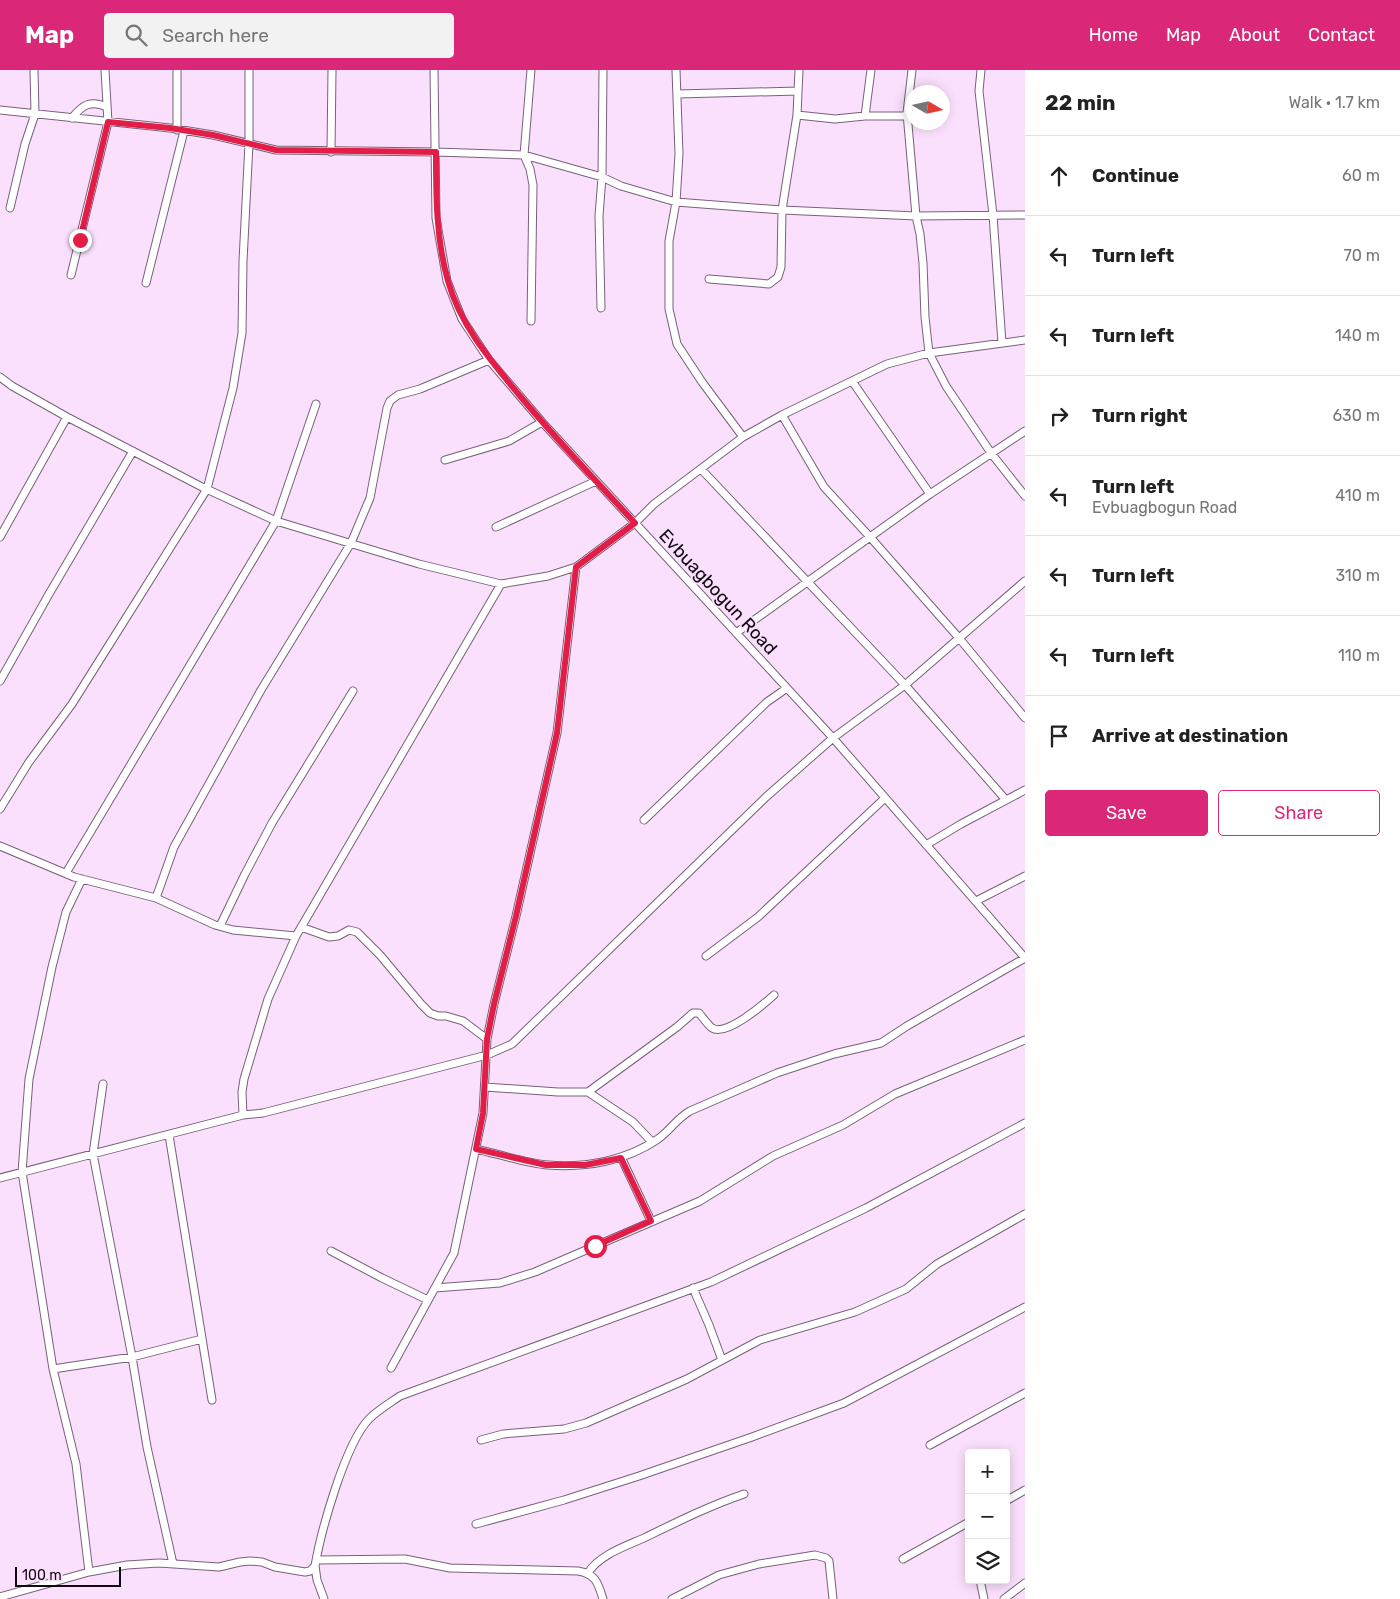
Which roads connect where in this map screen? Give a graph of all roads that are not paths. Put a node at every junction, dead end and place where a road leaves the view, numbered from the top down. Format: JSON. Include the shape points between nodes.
{"nodes":[{"id":1,"x":34,"y":70,"type":"edge"},
{"id":2,"x":105,"y":70,"type":"edge"},
{"id":3,"x":177,"y":70,"type":"edge"},
{"id":4,"x":249,"y":70,"type":"edge"},
{"id":5,"x":332,"y":70,"type":"edge"},
{"id":6,"x":434,"y":70,"type":"edge"},
{"id":7,"x":531,"y":70,"type":"edge"},
{"id":8,"x":603,"y":70,"type":"edge"},
{"id":9,"x":676,"y":70,"type":"edge"},
{"id":10,"x":799,"y":70,"type":"edge"},
{"id":11,"x":871,"y":70,"type":"edge"},
{"id":12,"x":912,"y":70,"type":"edge"},
{"id":13,"x":981,"y":70,"type":"edge"},
{"id":14,"x":910,"y":85,"type":"edge"},
{"id":15,"x":798,"y":91,"type":"junction"},
{"id":16,"x":677,"y":94,"type":"junction"},
{"id":17,"x":108,"y":107,"type":"junction"},
{"id":18,"x":0,"y":110,"type":"edge"},
{"id":19,"x":35,"y":114,"type":"junction"},
{"id":20,"x":797,"y":115,"type":"junction"},
{"id":21,"x":865,"y":116,"type":"junction"},
{"id":22,"x":905,"y":116,"type":"edge"},
{"id":23,"x":72,"y":118,"type":"junction"},
{"id":24,"x":108,"y":122,"type":"junction"},
{"id":25,"x":181,"y":130,"type":"junction"},
{"id":26,"x":908,"y":130,"type":"edge"},
{"id":27,"x":248,"y":144,"type":"junction"},
{"id":28,"x":330,"y":152,"type":"junction"},
{"id":29,"x":436,"y":152,"type":"junction"},
{"id":30,"x":524,"y":156,"type":"junction"},
{"id":31,"x":602,"y":177,"type":"junction"},
{"id":32,"x":676,"y":202,"type":"junction"},
{"id":33,"x":10,"y":208,"type":"dead end"},
{"id":34,"x":782,"y":210,"type":"junction"},
{"id":35,"x":993,"y":215,"type":"junction"},
{"id":36,"x":1025,"y":215,"type":"edge"},
{"id":37,"x":916,"y":216,"type":"junction"},
{"id":38,"x":71,"y":275,"type":"dead end"},
{"id":39,"x":708,"y":279,"type":"dead end"},
{"id":40,"x":146,"y":283,"type":"dead end"},
{"id":41,"x":601,"y":308,"type":"dead end"},
{"id":42,"x":531,"y":321,"type":"dead end"},
{"id":43,"x":1025,"y":340,"type":"edge"},
{"id":44,"x":1002,"y":343,"type":"junction"},
{"id":45,"x":929,"y":353,"type":"junction"},
{"id":46,"x":490,"y":360,"type":"junction"},
{"id":47,"x":0,"y":377,"type":"edge"},
{"id":48,"x":852,"y":381,"type":"junction"},
{"id":49,"x":316,"y":404,"type":"dead end"},
{"id":50,"x":782,"y":415,"type":"junction"},
{"id":51,"x":67,"y":417,"type":"junction"},
{"id":52,"x":542,"y":422,"type":"junction"},
{"id":53,"x":1025,"y":431,"type":"edge"},
{"id":54,"x":743,"y":437,"type":"junction"},
{"id":55,"x":133,"y":451,"type":"junction"},
{"id":56,"x":991,"y":453,"type":"junction"},
{"id":57,"x":445,"y":460,"type":"dead end"},
{"id":58,"x":701,"y":468,"type":"junction"},
{"id":59,"x":596,"y":481,"type":"junction"},
{"id":60,"x":207,"y":490,"type":"junction"},
{"id":61,"x":930,"y":494,"type":"junction"},
{"id":62,"x":1025,"y":496,"type":"edge"},
{"id":63,"x":276,"y":521,"type":"junction"},
{"id":64,"x":635,"y":523,"type":"junction"},
{"id":65,"x":496,"y":527,"type":"dead end"},
{"id":66,"x":0,"y":537,"type":"edge"},
{"id":67,"x":870,"y":537,"type":"junction"},
{"id":68,"x":351,"y":543,"type":"junction"},
{"id":69,"x":576,"y":567,"type":"junction"},
{"id":70,"x":809,"y":581,"type":"junction"},
{"id":71,"x":1025,"y":581,"type":"edge"},
{"id":72,"x":501,"y":584,"type":"junction"},
{"id":73,"x":736,"y":633,"type":"junction"},
{"id":74,"x":959,"y":638,"type":"junction"},
{"id":75,"x":0,"y":681,"type":"edge"},
{"id":76,"x":905,"y":685,"type":"junction"},
{"id":77,"x":787,"y":688,"type":"junction"},
{"id":78,"x":353,"y":691,"type":"dead end"},
{"id":79,"x":1025,"y":718,"type":"edge"},
{"id":80,"x":834,"y":738,"type":"junction"},
{"id":81,"x":1025,"y":790,"type":"edge"},
{"id":82,"x":886,"y":798,"type":"junction"},
{"id":83,"x":1006,"y":800,"type":"junction"},
{"id":84,"x":0,"y":809,"type":"edge"},
{"id":85,"x":644,"y":820,"type":"dead end"},
{"id":86,"x":926,"y":845,"type":"junction"},
{"id":87,"x":0,"y":846,"type":"edge"},
{"id":88,"x":66,"y":874,"type":"junction"},
{"id":89,"x":1025,"y":876,"type":"edge"},
{"id":90,"x":82,"y":879,"type":"junction"},
{"id":91,"x":156,"y":898,"type":"junction"},
{"id":92,"x":976,"y":902,"type":"junction"},
{"id":93,"x":220,"y":926,"type":"junction"},
{"id":94,"x":301,"y":927,"type":"junction"},
{"id":95,"x":296,"y":936,"type":"junction"},
{"id":96,"x":706,"y":956,"type":"dead end"},
{"id":97,"x":1025,"y":958,"type":"edge"},
{"id":98,"x":774,"y":995,"type":"dead end"},
{"id":99,"x":487,"y":1039,"type":"junction"},
{"id":100,"x":1025,"y":1040,"type":"edge"},
{"id":101,"x":487,"y":1055,"type":"junction"},
{"id":102,"x":103,"y":1084,"type":"dead end"},
{"id":103,"x":485,"y":1087,"type":"junction"},
{"id":104,"x":588,"y":1092,"type":"junction"},
{"id":105,"x":243,"y":1115,"type":"junction"},
{"id":106,"x":1025,"y":1123,"type":"edge"},
{"id":107,"x":169,"y":1134,"type":"junction"},
{"id":108,"x":652,"y":1142,"type":"junction"},
{"id":109,"x":476,"y":1149,"type":"junction"},
{"id":110,"x":93,"y":1154,"type":"junction"},
{"id":111,"x":621,"y":1158,"type":"junction"},
{"id":112,"x":22,"y":1172,"type":"junction"},
{"id":113,"x":0,"y":1178,"type":"edge"},
{"id":114,"x":1025,"y":1214,"type":"edge"},
{"id":115,"x":651,"y":1221,"type":"junction"},
{"id":116,"x":331,"y":1251,"type":"dead end"},
{"id":117,"x":435,"y":1288,"type":"junction"},
{"id":118,"x":693,"y":1288,"type":"junction"},
{"id":119,"x":428,"y":1300,"type":"junction"},
{"id":120,"x":1025,"y":1308,"type":"edge"},
{"id":121,"x":202,"y":1339,"type":"junction"},
{"id":122,"x":132,"y":1357,"type":"junction"},
{"id":123,"x":722,"y":1360,"type":"junction"},
{"id":124,"x":391,"y":1368,"type":"dead end"},
{"id":125,"x":53,"y":1369,"type":"junction"},
{"id":126,"x":1025,"y":1393,"type":"edge"},
{"id":127,"x":212,"y":1400,"type":"dead end"},
{"id":128,"x":481,"y":1440,"type":"dead end"},
{"id":129,"x":930,"y":1445,"type":"dead end"},
{"id":130,"x":1025,"y":1490,"type":"edge"},
{"id":131,"x":744,"y":1494,"type":"dead end"},
{"id":132,"x":1010,"y":1499,"type":"edge"},
{"id":133,"x":476,"y":1524,"type":"dead end"},
{"id":134,"x":965,"y":1524,"type":"edge"},
{"id":135,"x":903,"y":1560,"type":"dead end"},
{"id":136,"x":316,"y":1563,"type":"junction"},
{"id":137,"x":173,"y":1564,"type":"junction"},
{"id":138,"x":89,"y":1572,"type":"junction"},
{"id":139,"x":588,"y":1573,"type":"junction"},
{"id":140,"x":1025,"y":1583,"type":"edge"},
{"id":141,"x":981,"y":1584,"type":"edge"},
{"id":142,"x":18,"y":1596,"type":"edge"},
{"id":143,"x":0,"y":1597,"type":"edge"},
{"id":144,"x":324,"y":1599,"type":"edge"},
{"id":145,"x":603,"y":1599,"type":"edge"},
{"id":146,"x":672,"y":1599,"type":"edge"},
{"id":147,"x":833,"y":1599,"type":"edge"},
{"id":148,"x":984,"y":1599,"type":"edge"},
{"id":149,"x":1004,"y":1599,"type":"edge"}],
"edges":[{"from":1,"to":19,"type":"street"},
{"from":2,"to":17,"type":"street"},
{"from":3,"to":25,"type":"street"},
{"from":4,"to":27,"type":"street"},
{"from":5,"to":28,"type":"street"},
{"from":6,"to":29,"type":"street","name":"Evbuagbogun Road"},
{"from":7,"to":30,"type":"street"},
{"from":8,"to":31,"type":"street"},
{"from":9,"to":16,"type":"street"},
{"from":10,"to":15,"type":"street"},
{"from":11,"to":21,"type":"street"},
{"from":12,"to":14,"type":"street"},
{"from":13,"to":35,"type":"street","via":[[978,92]]},
{"from":15,"to":16,"type":"street"},
{"from":15,"to":20,"type":"street"},
{"from":16,"to":32,"type":"street","via":[[679,154]]},
{"from":17,"to":23,"type":"street","via":[[90,103]]},
{"from":17,"to":24,"type":"street"},
{"from":18,"to":19,"type":"street"},
{"from":19,"to":23,"type":"street"},
{"from":19,"to":33,"type":"street"},
{"from":20,"to":21,"type":"street","via":[[835,119]]},
{"from":20,"to":34,"type":"street"},
{"from":21,"to":22,"type":"street"},
{"from":23,"to":24,"type":"street"},
{"from":24,"to":25,"type":"street"},
{"from":24,"to":38,"type":"street"},
{"from":25,"to":27,"type":"street"},
{"from":25,"to":40,"type":"street"},
{"from":26,"to":37,"type":"street"},
{"from":27,"to":28,"type":"street","via":[[276,150]]},
{"from":27,"to":60,"type":"street","via":[[242,333],[233,388]]},
{"from":28,"to":29,"type":"street"},
{"from":29,"to":30,"type":"street"},
{"from":29,"to":46,"type":"street","name":"Evbuagbogun Road","via":[[436,218],[448,281],[462,319]]},
{"from":30,"to":31,"type":"street"},
{"from":30,"to":42,"type":"street","via":[[533,185]]},
{"from":31,"to":32,"type":"street"},
{"from":31,"to":41,"type":"street","via":[[599,216]]},
{"from":32,"to":34,"type":"street"},
{"from":32,"to":54,"type":"street","via":[[669,241],[669,310],[677,344]]},
{"from":34,"to":37,"type":"street"},
{"from":34,"to":39,"type":"street","via":[[780,268],[775,281],[769,284]]},
{"from":35,"to":36,"type":"street"},
{"from":35,"to":37,"type":"street"},
{"from":35,"to":44,"type":"street"},
{"from":37,"to":45,"type":"street","via":[[923,263]]},
{"from":43,"to":44,"type":"street"},
{"from":44,"to":45,"type":"street"},
{"from":45,"to":48,"type":"street","via":[[887,364]]},
{"from":45,"to":56,"type":"street","via":[[946,386]]},
{"from":46,"to":52,"type":"street","name":"Evbuagbogun Road"},
{"from":46,"to":68,"type":"street","via":[[398,395],[390,401],[370,498]]},
{"from":47,"to":51,"type":"street"},
{"from":48,"to":50,"type":"street"},
{"from":48,"to":61,"type":"street"},
{"from":49,"to":63,"type":"street"},
{"from":50,"to":54,"type":"street"},
{"from":50,"to":67,"type":"street","via":[[824,487]]},
{"from":51,"to":55,"type":"street"},
{"from":51,"to":66,"type":"street"},
{"from":52,"to":57,"type":"street","via":[[509,441]]},
{"from":52,"to":59,"type":"street","name":"Evbuagbogun Road"},
{"from":53,"to":56,"type":"street"},
{"from":54,"to":58,"type":"street"},
{"from":55,"to":60,"type":"street"},
{"from":55,"to":75,"type":"street"},
{"from":56,"to":61,"type":"street"},
{"from":56,"to":62,"type":"street"},
{"from":58,"to":64,"type":"street"},
{"from":58,"to":70,"type":"street"},
{"from":59,"to":64,"type":"street","name":"Evbuagbogun Road"},
{"from":59,"to":65,"type":"street"},
{"from":60,"to":63,"type":"street"},
{"from":60,"to":84,"type":"street","via":[[72,704],[29,762]]},
{"from":61,"to":67,"type":"street"},
{"from":63,"to":68,"type":"street"},
{"from":63,"to":88,"type":"street"},
{"from":64,"to":69,"type":"street"},
{"from":64,"to":73,"type":"street","name":"Evbuagbogun Road"},
{"from":67,"to":70,"type":"street"},
{"from":67,"to":74,"type":"street"},
{"from":68,"to":72,"type":"street"},
{"from":68,"to":91,"type":"street","via":[[261,690],[183,830]]},
{"from":69,"to":72,"type":"street","via":[[548,576]]},
{"from":69,"to":99,"type":"street","via":[[557,733]]},
{"from":70,"to":73,"type":"street"},
{"from":70,"to":76,"type":"street"},
{"from":71,"to":74,"type":"street"},
{"from":72,"to":94,"type":"street"},
{"from":73,"to":77,"type":"street","name":"Evbuagbogun Road"},
{"from":74,"to":76,"type":"street"},
{"from":74,"to":79,"type":"street"},
{"from":76,"to":80,"type":"street"},
{"from":76,"to":83,"type":"street"},
{"from":77,"to":80,"type":"street","name":"Evbuagbogun Road"},
{"from":77,"to":85,"type":"street","via":[[767,702]]},
{"from":78,"to":93,"type":"street","via":[[272,823]]},
{"from":80,"to":82,"type":"street","name":"Evbuagbogun Road"},
{"from":80,"to":101,"type":"street","via":[[766,797],[528,1030],[512,1044]]},
{"from":81,"to":83,"type":"street"},
{"from":82,"to":86,"type":"street","name":"Evbuagbogun Road"},
{"from":82,"to":96,"type":"street","via":[[758,917]]},
{"from":83,"to":86,"type":"street"},
{"from":86,"to":92,"type":"street","name":"Evbuagbogun Road"},
{"from":87,"to":88,"type":"street"},
{"from":88,"to":90,"type":"street"},
{"from":89,"to":92,"type":"street"},
{"from":90,"to":91,"type":"street"},
{"from":90,"to":112,"type":"street","via":[[66,912],[29,1078]]},
{"from":91,"to":93,"type":"street"},
{"from":92,"to":97,"type":"street","name":"Evbuagbogun Road"},
{"from":93,"to":95,"type":"street"},
{"from":94,"to":95,"type":"street"},
{"from":94,"to":99,"type":"street","via":[[329,937],[349,930],[357,932],[430,1013],[463,1021]]},
{"from":95,"to":105,"type":"street","via":[[268,999],[244,1079]]},
{"from":97,"to":108,"type":"street","via":[[881,1043],[777,1073],[690,1111]]},
{"from":98,"to":104,"type":"street","via":[[752,1015],[721,1030],[693,1013]]},
{"from":99,"to":101,"type":"street"},
{"from":100,"to":115,"type":"street","via":[[895,1094],[843,1126],[773,1156],[700,1201]]},
{"from":101,"to":103,"type":"street"},
{"from":101,"to":105,"type":"street","via":[[263,1113]]},
{"from":102,"to":110,"type":"street"},
{"from":103,"to":104,"type":"street"},
{"from":103,"to":109,"type":"street"},
{"from":104,"to":108,"type":"street","via":[[632,1122]]},
{"from":105,"to":107,"type":"street"},
{"from":106,"to":118,"type":"street","via":[[866,1208]]},
{"from":107,"to":110,"type":"street"},
{"from":107,"to":121,"type":"street"},
{"from":108,"to":111,"type":"street"},
{"from":109,"to":111,"type":"street","via":[[546,1165],[585,1165]]},
{"from":109,"to":117,"type":"street","via":[[454,1253]]},
{"from":110,"to":112,"type":"street"},
{"from":110,"to":122,"type":"street"},
{"from":111,"to":115,"type":"street"},
{"from":112,"to":113,"type":"street"},
{"from":112,"to":125,"type":"street"},
{"from":114,"to":123,"type":"street","via":[[937,1264],[906,1289],[855,1312],[760,1340]]},
{"from":115,"to":117,"type":"street","via":[[500,1284]]},
{"from":116,"to":119,"type":"street"},
{"from":117,"to":119,"type":"street"},
{"from":118,"to":123,"type":"street"},
{"from":118,"to":136,"type":"street","via":[[400,1396],[370,1418],[354,1442],[337,1484]]},
{"from":119,"to":124,"type":"street"},
{"from":120,"to":133,"type":"street","via":[[844,1403],[639,1476]]},
{"from":121,"to":122,"type":"street"},
{"from":121,"to":127,"type":"street"},
{"from":122,"to":125,"type":"street"},
{"from":122,"to":137,"type":"street","via":[[147,1447]]},
{"from":123,"to":128,"type":"street","via":[[687,1379],[586,1423]]},
{"from":125,"to":138,"type":"street","via":[[76,1464]]},
{"from":126,"to":129,"type":"street"},
{"from":130,"to":132,"type":"street"},
{"from":131,"to":139,"type":"street","via":[[706,1508],[617,1550],[595,1564]]},
{"from":134,"to":135,"type":"street"},
{"from":136,"to":137,"type":"street","via":[[305,1572],[250,1561],[219,1567]]},
{"from":136,"to":139,"type":"street","via":[[405,1559],[450,1568]]},
{"from":136,"to":144,"type":"street","via":[[317,1580]]},
{"from":137,"to":138,"type":"street","via":[[126,1565]]},
{"from":138,"to":142,"type":"street"},
{"from":139,"to":145,"type":"street","via":[[598,1584]]},
{"from":140,"to":149,"type":"street"},
{"from":141,"to":148,"type":"street"},
{"from":142,"to":143,"type":"street"},
{"from":146,"to":147,"type":"street","via":[[719,1575],[759,1564],[815,1555],[829,1561]]}]}
